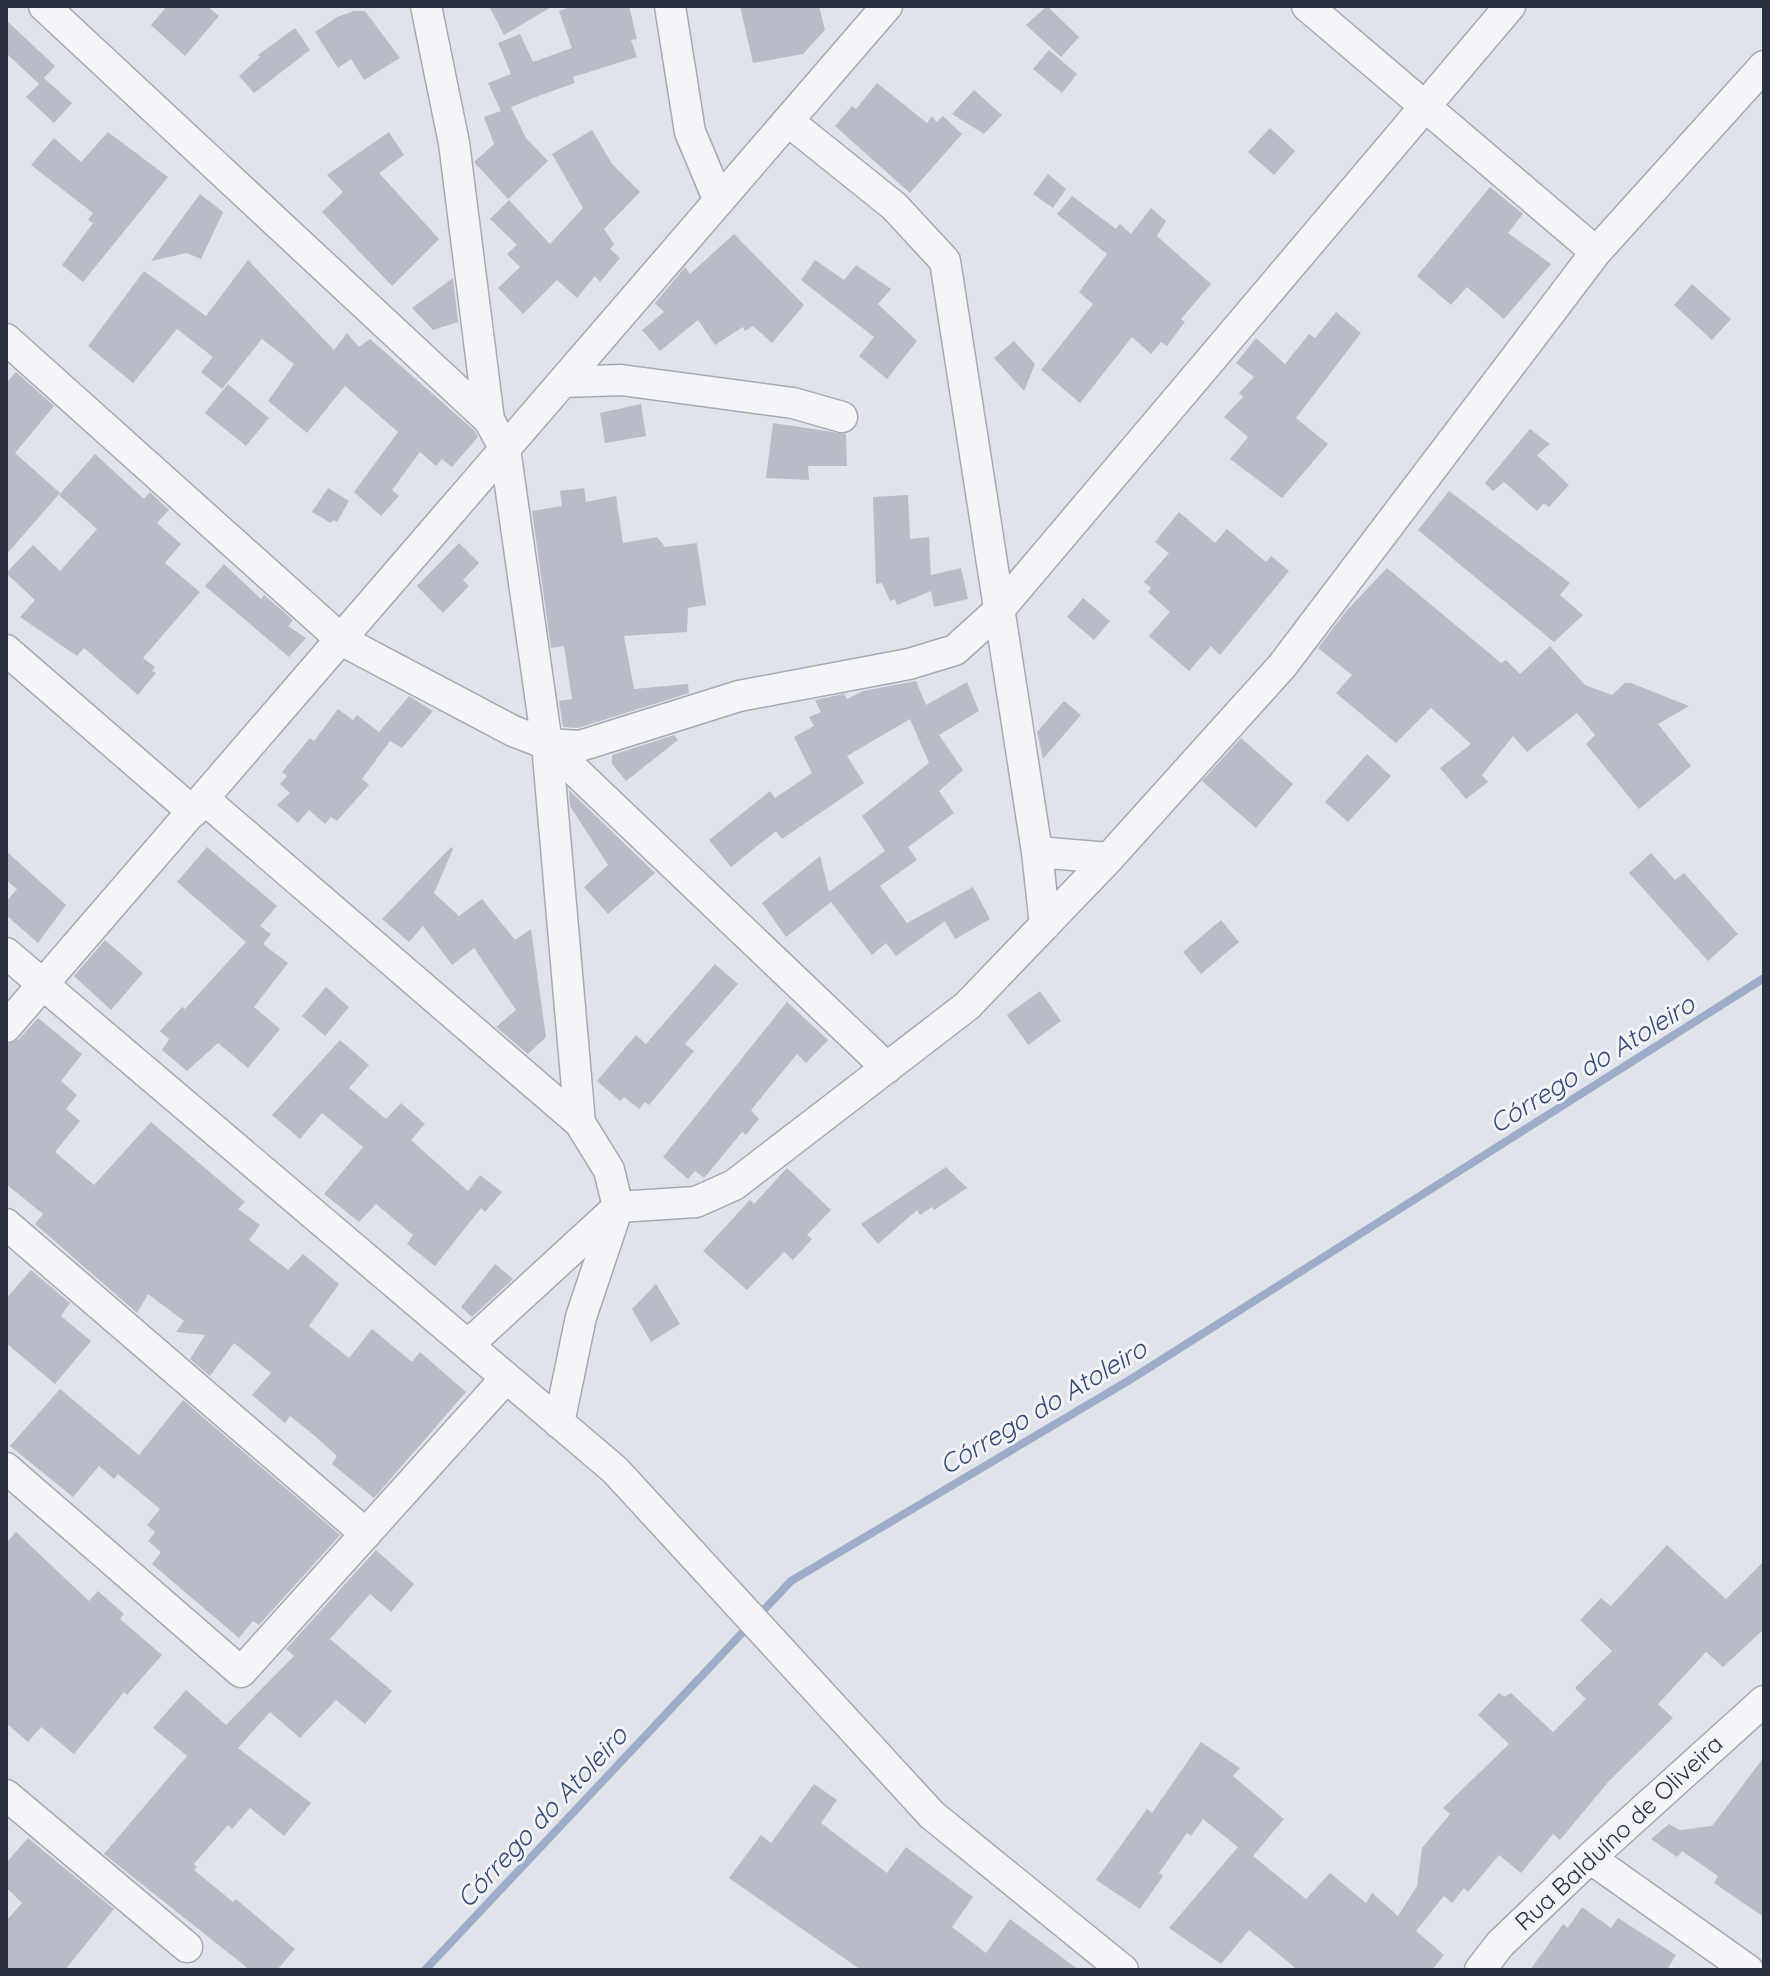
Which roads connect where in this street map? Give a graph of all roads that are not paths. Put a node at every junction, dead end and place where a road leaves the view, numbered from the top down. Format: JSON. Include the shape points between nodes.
{"nodes":[{"id":1,"x":44,"y":6,"type":"edge"},
{"id":2,"x":426,"y":6,"type":"edge"},
{"id":3,"x":670,"y":6,"type":"edge"},
{"id":4,"x":887,"y":6,"type":"edge"},
{"id":5,"x":1307,"y":6,"type":"edge"},
{"id":6,"x":1510,"y":6,"type":"edge"},
{"id":7,"x":1764,"y":66,"type":"edge"},
{"id":8,"x":1423,"y":105,"type":"junction"},
{"id":9,"x":788,"y":121,"type":"junction"},
{"id":10,"x":719,"y":201,"type":"junction"},
{"id":11,"x":1596,"y":252,"type":"junction"},
{"id":12,"x":6,"y":339,"type":"edge"},
{"id":13,"x":563,"y":382,"type":"junction"},
{"id":14,"x":842,"y":417,"type":"dead end"},
{"id":15,"x":489,"y":420,"type":"junction"},
{"id":16,"x":505,"y":449,"type":"junction"},
{"id":17,"x":998,"y":611,"type":"junction"},
{"id":18,"x":343,"y":641,"type":"junction"},
{"id":19,"x":6,"y":650,"type":"edge"},
{"id":20,"x":547,"y":744,"type":"junction"},
{"id":21,"x":198,"y":805,"type":"junction"},
{"id":22,"x":1037,"y":852,"type":"junction"},
{"id":23,"x":1109,"y":858,"type":"junction"},
{"id":24,"x":1045,"y":925,"type":"junction"},
{"id":25,"x":6,"y":953,"type":"edge"},
{"id":26,"x":43,"y":984,"type":"junction"},
{"id":27,"x":6,"y":1027,"type":"edge"},
{"id":28,"x":887,"y":1068,"type":"junction"},
{"id":29,"x":580,"y":1123,"type":"junction"},
{"id":30,"x":618,"y":1207,"type":"junction"},
{"id":31,"x":6,"y":1224,"type":"edge"},
{"id":32,"x":468,"y":1345,"type":"junction"},
{"id":33,"x":506,"y":1378,"type":"junction"},
{"id":34,"x":559,"y":1423,"type":"junction"},
{"id":35,"x":6,"y":1468,"type":"edge"},
{"id":36,"x":366,"y":1534,"type":"junction"},
{"id":37,"x":1764,"y":1701,"type":"edge"},
{"id":38,"x":6,"y":1795,"type":"edge"},
{"id":39,"x":1590,"y":1858,"type":"junction"},
{"id":40,"x":187,"y":1947,"type":"dead end"},
{"id":41,"x":1123,"y":1970,"type":"edge"},
{"id":42,"x":1480,"y":1970,"type":"edge"},
{"id":43,"x":1748,"y":1970,"type":"edge"}],
"edges":[{"from":1,"to":15,"type":"street"},
{"from":2,"to":15,"type":"street","via":[[454,143]]},
{"from":3,"to":10,"type":"street","via":[[690,132]]},
{"from":4,"to":9,"type":"street"},
{"from":5,"to":8,"type":"street"},
{"from":6,"to":8,"type":"street"},
{"from":7,"to":11,"type":"street"},
{"from":8,"to":11,"type":"street"},
{"from":8,"to":17,"type":"street"},
{"from":9,"to":10,"type":"street"},
{"from":9,"to":17,"type":"street","via":[[894,206],[945,261]]},
{"from":10,"to":13,"type":"street"},
{"from":11,"to":23,"type":"street","via":[[1282,666]]},
{"from":12,"to":18,"type":"street"},
{"from":13,"to":14,"type":"street","via":[[621,380],[793,403]]},
{"from":13,"to":16,"type":"street"},
{"from":15,"to":16,"type":"street"},
{"from":16,"to":18,"type":"street"},
{"from":16,"to":20,"type":"street"},
{"from":17,"to":20,"type":"street","via":[[955,650],[909,664],[739,696],[580,746]]},
{"from":17,"to":22,"type":"street"},
{"from":18,"to":20,"type":"street"},
{"from":18,"to":21,"type":"street"},
{"from":19,"to":21,"type":"street"},
{"from":20,"to":28,"type":"street"},
{"from":20,"to":29,"type":"street"},
{"from":21,"to":26,"type":"street"},
{"from":21,"to":29,"type":"street"},
{"from":22,"to":23,"type":"street"},
{"from":22,"to":24,"type":"street"},
{"from":23,"to":24,"type":"street"},
{"from":24,"to":28,"type":"street","via":[[967,1006]]},
{"from":25,"to":26,"type":"street"},
{"from":26,"to":27,"type":"street"},
{"from":26,"to":32,"type":"street"},
{"from":28,"to":30,"type":"street","via":[[734,1185],[696,1202]]},
{"from":29,"to":30,"type":"street","via":[[609,1170]]},
{"from":30,"to":32,"type":"street"},
{"from":30,"to":34,"type":"street","via":[[581,1317]]},
{"from":31,"to":36,"type":"street"},
{"from":32,"to":33,"type":"street"},
{"from":33,"to":34,"type":"street"},
{"from":33,"to":36,"type":"street"},
{"from":34,"to":41,"type":"street","via":[[615,1470],[932,1815]]},
{"from":35,"to":36,"type":"street","via":[[241,1672]]},
{"from":37,"to":39,"type":"street","name":"Rua Balduíno de Oliveira"},
{"from":38,"to":40,"type":"street"},
{"from":39,"to":42,"type":"street","name":"Rua Balduíno de Oliveira"},
{"from":39,"to":43,"type":"street"}]}
